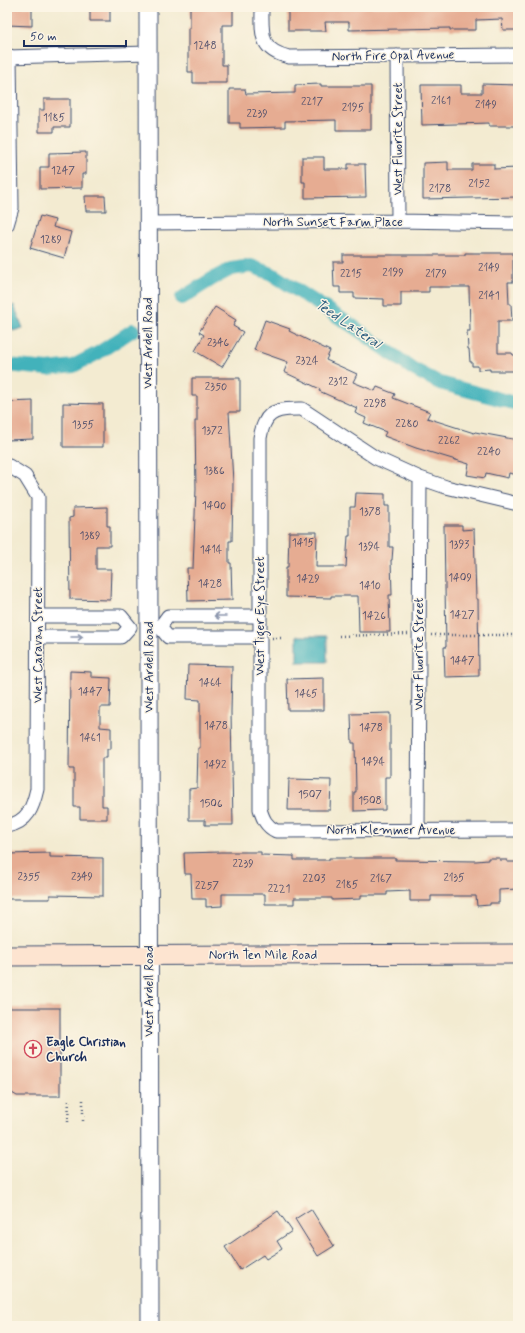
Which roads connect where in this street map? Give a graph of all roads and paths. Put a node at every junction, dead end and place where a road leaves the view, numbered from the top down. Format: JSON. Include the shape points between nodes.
{"nodes":[{"id":1,"x":148,"y":7,"type":"edge"},
{"id":2,"x":262,"y":7,"type":"edge"},
{"id":3,"x":148,"y":53,"type":"junction"},
{"id":4,"x":518,"y":55,"type":"edge"},
{"id":5,"x":397,"y":56,"type":"junction"},
{"id":6,"x":8,"y":57,"type":"edge"},
{"id":7,"x":398,"y":222,"type":"junction"},
{"id":8,"x":148,"y":223,"type":"junction"},
{"id":9,"x":518,"y":223,"type":"edge"},
{"id":10,"x":7,"y":225,"type":"edge"},
{"id":11,"x":7,"y":466,"type":"edge"},
{"id":12,"x":420,"y":478,"type":"junction"},
{"id":13,"x":518,"y":504,"type":"edge"},
{"id":14,"x":38,"y":616,"type":"junction"},
{"id":15,"x":259,"y":616,"type":"junction"},
{"id":16,"x":130,"y":627,"type":"junction"},
{"id":17,"x":154,"y":627,"type":"junction"},
{"id":18,"x":38,"y":636,"type":"junction"},
{"id":19,"x":260,"y":637,"type":"junction"},
{"id":20,"x":266,"y":824,"type":"joint"},
{"id":21,"x":7,"y":826,"type":"edge"},
{"id":22,"x":418,"y":830,"type":"junction"},
{"id":23,"x":518,"y":830,"type":"edge"},
{"id":24,"x":518,"y":954,"type":"edge"},
{"id":25,"x":7,"y":956,"type":"edge"},
{"id":26,"x":149,"y":956,"type":"junction"},
{"id":27,"x":69,"y":1100,"type":"dead end"},
{"id":28,"x":83,"y":1100,"type":"dead end"},
{"id":29,"x":68,"y":1122,"type":"dead end"},
{"id":30,"x":83,"y":1122,"type":"dead end"},
{"id":31,"x":150,"y":1326,"type":"edge"}],
"edges":[{"from":1,"to":3,"type":"street","name":"West Ardell Road"},
{"from":2,"to":5,"type":"street","name":"North Fire Opal Avenue","via":[[262,31],[265,41],[270,50],[279,55]]},
{"from":3,"to":6,"type":"street"},
{"from":3,"to":8,"type":"street","name":"West Ardell Road"},
{"from":4,"to":5,"type":"street","name":"North Fire Opal Avenue"},
{"from":5,"to":7,"type":"street","name":"West Fluorite Street"},
{"from":6,"to":10,"type":"street","via":[[12,208]]},
{"from":7,"to":8,"type":"street","name":"North Sunset Farm Place"},
{"from":7,"to":9,"type":"street","name":"North Sunset Farm Place"},
{"from":8,"to":17,"type":"street","name":"West Ardell Road"},
{"from":11,"to":14,"type":"street","name":"West Caravan Street","via":[[25,476],[38,497]]},
{"from":12,"to":13,"type":"street","via":[[446,487]]},
{"from":12,"to":15,"type":"street","name":"West Tiger Eye Street","via":[[376,458],[302,409],[275,412],[265,421],[260,438]]},
{"from":12,"to":22,"type":"street","name":"West Fluorite Street"},
{"from":14,"to":16,"type":"street","via":[[121,616]]},
{"from":14,"to":18,"type":"street","name":"West Caravan Street"},
{"from":15,"to":17,"type":"street","one_way":true,"via":[[168,616]]},
{"from":15,"to":19,"type":"street","name":"West Tiger Eye Street"},
{"from":16,"to":17,"type":"street"},
{"from":18,"to":16,"type":"street","one_way":true,"via":[[121,637]]},
{"from":17,"to":19,"type":"street","via":[[168,637]]},
{"from":17,"to":26,"type":"street","name":"West Ardell Road"},
{"from":18,"to":21,"type":"street","name":"West Caravan Street","via":[[38,788],[27,816],[14,825]]},
{"from":19,"to":20,"type":"street","name":"West Tiger Eye Street","via":[[260,809]]},
{"from":20,"to":22,"type":"street","name":"North Klemmer Avenue","via":[[276,831]]},
{"from":22,"to":23,"type":"street","name":"North Klemmer Avenue"},
{"from":24,"to":26,"type":"main road","name":"North Ten Mile Road"},
{"from":25,"to":26,"type":"main road","name":"North Ten Mile Road"},
{"from":26,"to":31,"type":"street","name":"West Ardell Road"},
{"from":27,"to":29,"type":"path"},
{"from":28,"to":30,"type":"path"}]}
